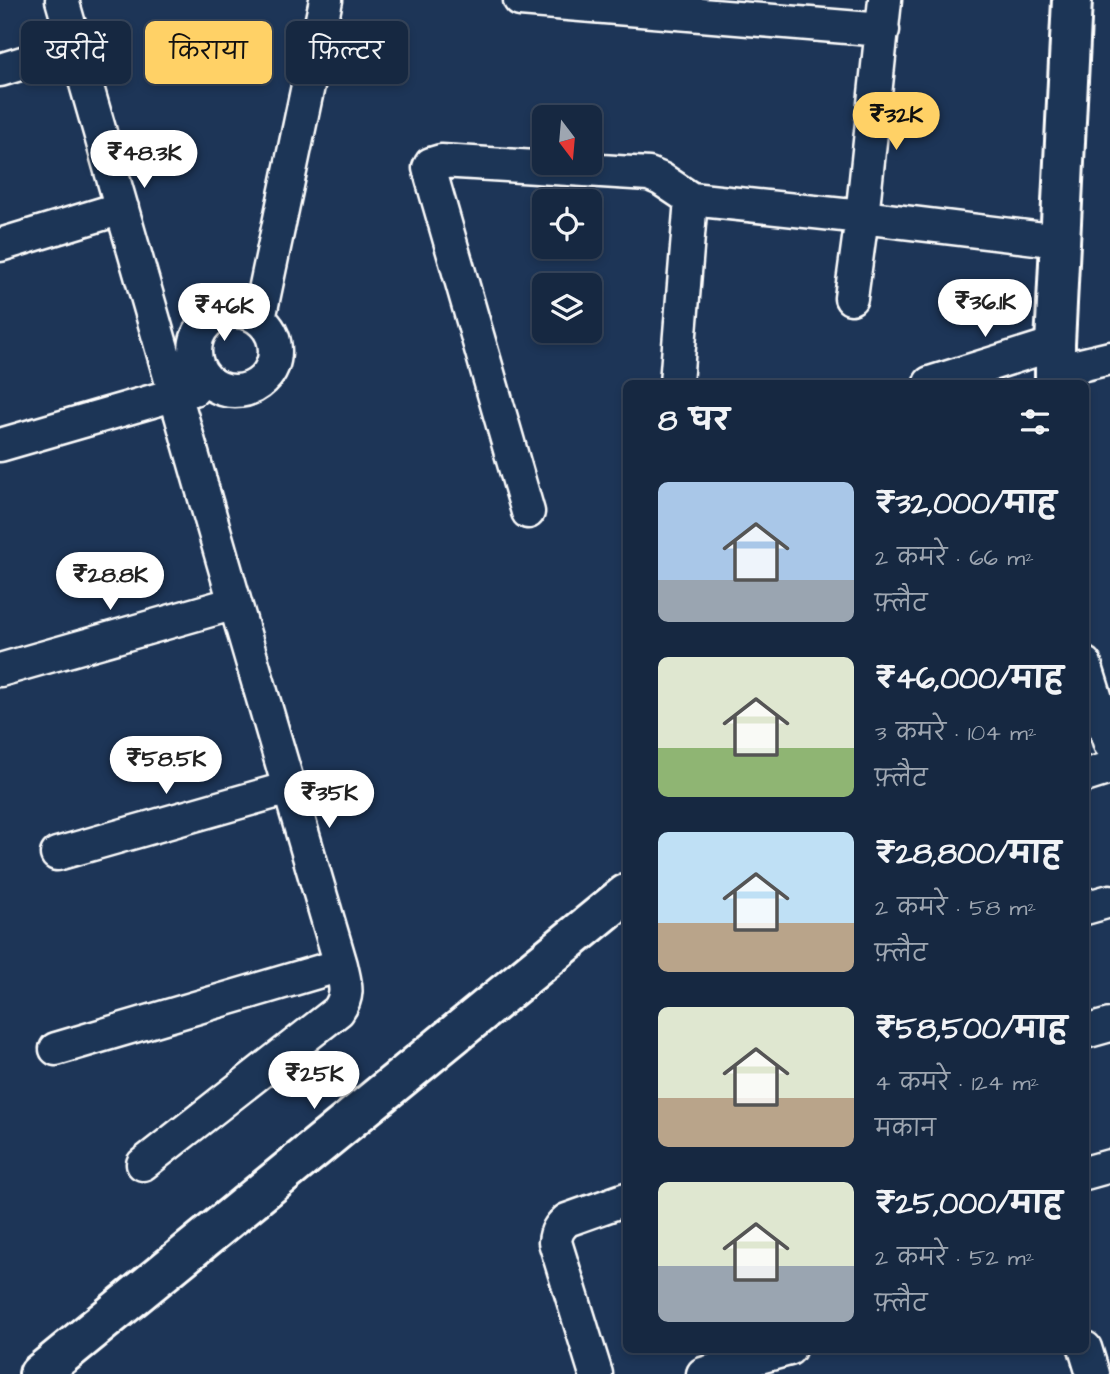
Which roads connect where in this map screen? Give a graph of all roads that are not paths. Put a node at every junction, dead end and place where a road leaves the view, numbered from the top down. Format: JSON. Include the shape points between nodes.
{"nodes":[{"id":1,"x":62,"y":0,"type":"edge"},
{"id":2,"x":326,"y":0,"type":"edge"},
{"id":3,"x":522,"y":0,"type":"edge"},
{"id":4,"x":1072,"y":0,"type":"edge"},
{"id":5,"x":884,"y":15,"type":"edge"},
{"id":6,"x":68,"y":21,"type":"edge"},
{"id":7,"x":21,"y":64,"type":"edge"},
{"id":8,"x":0,"y":70,"type":"edge"},
{"id":9,"x":86,"y":84,"type":"edge"},
{"id":10,"x":691,"y":199,"type":"junction"},
{"id":11,"x":122,"y":208,"type":"junction"},
{"id":12,"x":862,"y":217,"type":"junction"},
{"id":13,"x":1060,"y":241,"type":"junction"},
{"id":14,"x":0,"y":245,"type":"edge"},
{"id":15,"x":851,"y":298,"type":"dead end"},
{"id":16,"x":259,"y":319,"type":"junction"},
{"id":17,"x":1110,"y":358,"type":"edge"},
{"id":18,"x":1055,"y":366,"type":"edge"},
{"id":19,"x":676,"y":380,"type":"edge"},
{"id":20,"x":952,"y":380,"type":"edge"},
{"id":21,"x":212,"y":384,"type":"junction"},
{"id":22,"x":176,"y":395,"type":"junction"},
{"id":23,"x":0,"y":445,"type":"edge"},
{"id":24,"x":528,"y":512,"type":"dead end"},
{"id":25,"x":234,"y":603,"type":"junction"},
{"id":26,"x":0,"y":670,"type":"edge"},
{"id":27,"x":1089,"y":677,"type":"edge"},
{"id":28,"x":1110,"y":744,"type":"edge"},
{"id":29,"x":1110,"y":768,"type":"edge"},
{"id":30,"x":1089,"y":775,"type":"edge"},
{"id":31,"x":289,"y":788,"type":"junction"},
{"id":32,"x":57,"y":855,"type":"dead end"},
{"id":33,"x":623,"y":896,"type":"edge"},
{"id":34,"x":1110,"y":901,"type":"edge"},
{"id":35,"x":1089,"y":907,"type":"edge"},
{"id":36,"x":341,"y":965,"type":"junction"},
{"id":37,"x":1110,"y":1025,"type":"edge"},
{"id":38,"x":1089,"y":1031,"type":"edge"},
{"id":39,"x":56,"y":1049,"type":"dead end"},
{"id":40,"x":143,"y":1164,"type":"dead end"},
{"id":41,"x":1110,"y":1166,"type":"edge"},
{"id":42,"x":1089,"y":1172,"type":"edge"},
{"id":43,"x":623,"y":1200,"type":"edge"},
{"id":44,"x":1087,"y":1353,"type":"edge"},
{"id":45,"x":742,"y":1355,"type":"edge"},
{"id":46,"x":39,"y":1374,"type":"edge"},
{"id":47,"x":596,"y":1374,"type":"edge"},
{"id":48,"x":703,"y":1374,"type":"edge"},
{"id":49,"x":1093,"y":1374,"type":"edge"}],
"edges":[{"from":1,"to":6,"type":"street"},
{"from":2,"to":16,"type":"street"},
{"from":3,"to":5,"type":"street"},
{"from":4,"to":13,"type":"street"},
{"from":5,"to":12,"type":"street"},
{"from":7,"to":8,"type":"street"},
{"from":9,"to":11,"type":"street"},
{"from":10,"to":12,"type":"street"},
{"from":10,"to":19,"type":"street"},
{"from":10,"to":24,"type":"street","via":[[649,174],[431,164]]},
{"from":11,"to":14,"type":"street"},
{"from":11,"to":22,"type":"street"},
{"from":12,"to":13,"type":"street"},
{"from":12,"to":15,"type":"street"},
{"from":13,"to":18,"type":"street"},
{"from":16,"to":21,"type":"street","via":[[274,342],[271,369],[263,380],[244,390],[224,390]]},
{"from":16,"to":21,"type":"street","via":[[236,311],[211,318],[202,327],[194,351],[203,375]]},
{"from":17,"to":18,"type":"street"},
{"from":18,"to":20,"type":"street"},
{"from":21,"to":22,"type":"street"},
{"from":22,"to":23,"type":"street"},
{"from":22,"to":25,"type":"street"},
{"from":25,"to":26,"type":"street"},
{"from":25,"to":31,"type":"street"},
{"from":27,"to":28,"type":"street"},
{"from":29,"to":30,"type":"street"},
{"from":31,"to":32,"type":"street"},
{"from":31,"to":36,"type":"street"},
{"from":33,"to":46,"type":"street"},
{"from":34,"to":35,"type":"street"},
{"from":36,"to":39,"type":"street"},
{"from":36,"to":40,"type":"street","via":[[346,993],[338,1012]]},
{"from":37,"to":38,"type":"street"},
{"from":41,"to":42,"type":"street"},
{"from":43,"to":47,"type":"street","via":[[567,1220],[556,1234]]},
{"from":44,"to":49,"type":"street"},
{"from":45,"to":48,"type":"street"}]}
